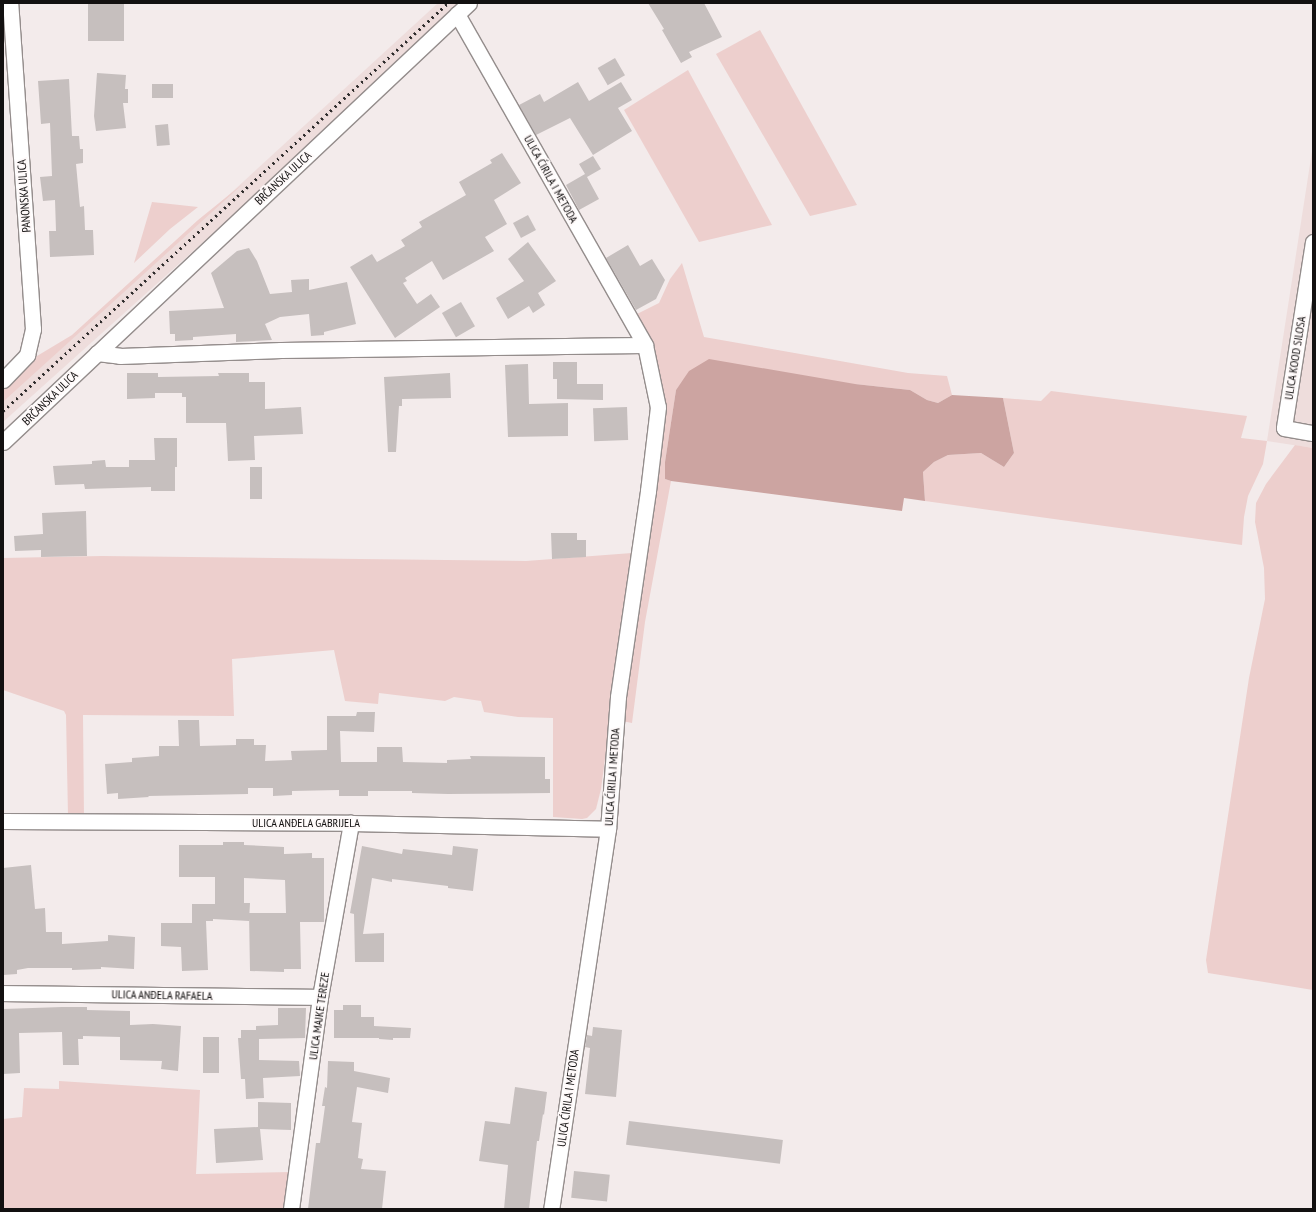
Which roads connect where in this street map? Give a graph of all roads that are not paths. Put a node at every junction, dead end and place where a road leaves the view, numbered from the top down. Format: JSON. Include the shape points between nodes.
{"nodes":[{"id":1,"x":10,"y":3,"type":"edge"},
{"id":2,"x":469,"y":3,"type":"edge"},
{"id":3,"x":457,"y":14,"type":"junction"},
{"id":4,"x":1313,"y":242,"type":"edge"},
{"id":5,"x":645,"y":345,"type":"junction"},
{"id":6,"x":97,"y":353,"type":"junction"},
{"id":7,"x":3,"y":380,"type":"edge"},
{"id":8,"x":1313,"y":433,"type":"edge"},
{"id":9,"x":3,"y":442,"type":"edge"},
{"id":10,"x":3,"y":821,"type":"edge"},
{"id":11,"x":351,"y":823,"type":"junction"},
{"id":12,"x":608,"y":829,"type":"junction"},
{"id":13,"x":3,"y":993,"type":"edge"},
{"id":14,"x":320,"y":998,"type":"junction"},
{"id":15,"x":291,"y":1209,"type":"edge"},
{"id":16,"x":551,"y":1209,"type":"edge"}],
"edges":[{"from":1,"to":7,"type":"street","name":"PANONSKA ULICA","via":[[32,329],[27,355]]},
{"from":2,"to":3,"type":"street","name":"BRČANSKA ULICA"},
{"from":3,"to":5,"type":"street","name":"ULICA ĆIRILA I METODA"},
{"from":3,"to":6,"type":"street","name":"BRČANSKA ULICA"},
{"from":4,"to":8,"type":"street","name":"ULICA KOOD SILOSA","via":[[1284,428]]},
{"from":5,"to":6,"type":"street","via":[[281,350],[120,356]]},
{"from":5,"to":12,"type":"street","name":"ULICA ĆIRILA I METODA","via":[[655,386],[658,421],[618,697]]},
{"from":6,"to":9,"type":"street","name":"BRČANSKA ULICA"},
{"from":10,"to":11,"type":"street","name":"ULICA ANĐELA GABRIJELA"},
{"from":11,"to":12,"type":"street","name":"ULICA ANĐELA GABRIJELA"},
{"from":11,"to":14,"type":"street","name":"ULICA MAJKE TEREZE"},
{"from":12,"to":16,"type":"street","name":"ULICA ĆIRILA I METODA"},
{"from":13,"to":14,"type":"street","name":"ULICA ANĐELA RAFAELA"},
{"from":14,"to":15,"type":"street","name":"ULICA MAJKE TEREZE"}]}
